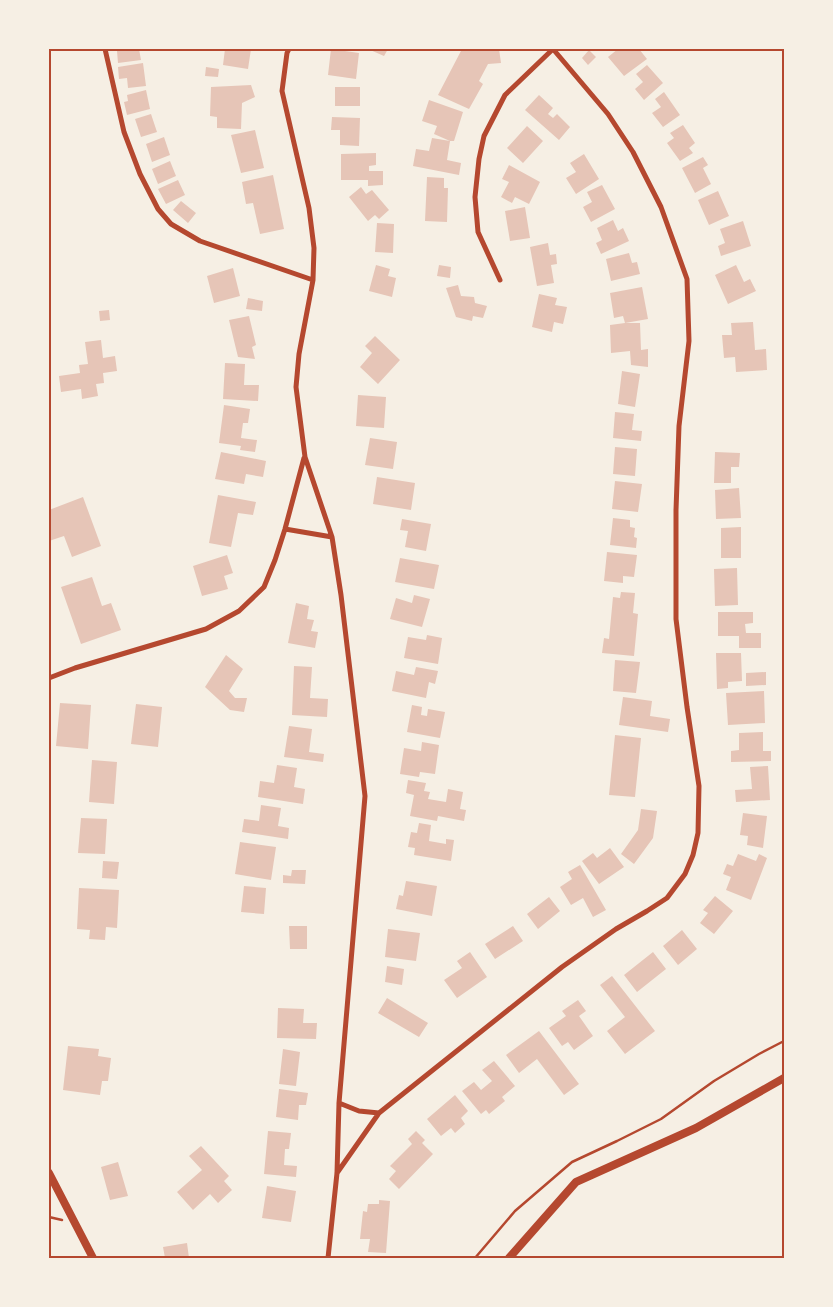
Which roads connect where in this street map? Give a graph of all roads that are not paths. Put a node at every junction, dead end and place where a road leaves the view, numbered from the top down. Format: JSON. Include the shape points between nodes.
{"nodes":[{"id":1,"x":104,"y":49,"type":"edge"},
{"id":2,"x":289,"y":49,"type":"edge"},
{"id":3,"x":553,"y":49,"type":"edge"},
{"id":4,"x":313,"y":280,"type":"junction"},
{"id":5,"x":500,"y":280,"type":"dead end"},
{"id":6,"x":305,"y":457,"type":"junction"},
{"id":7,"x":285,"y":529,"type":"junction"},
{"id":8,"x":332,"y":537,"type":"junction"},
{"id":9,"x":49,"y":678,"type":"edge"},
{"id":10,"x":784,"y":1078,"type":"edge"},
{"id":11,"x":339,"y":1103,"type":"junction"},
{"id":12,"x":379,"y":1113,"type":"junction"},
{"id":13,"x":49,"y":1172,"type":"edge"},
{"id":14,"x":337,"y":1173,"type":"junction"},
{"id":15,"x":93,"y":1258,"type":"edge"},
{"id":16,"x":328,"y":1258,"type":"edge"},
{"id":17,"x":509,"y":1258,"type":"edge"}],
"edges":[{"from":1,"to":4,"type":"street","via":[[124,132],[137,166],[158,209],[171,224],[200,240]]},
{"from":2,"to":4,"type":"street","via":[[282,91],[309,208],[314,248]]},
{"from":3,"to":5,"type":"street","via":[[505,95],[484,136],[475,197],[478,232]]},
{"from":3,"to":12,"type":"street","via":[[608,114],[633,152],[661,207],[687,279],[689,341],[679,426],[676,619],[699,786],[698,833],[685,874],[667,898],[562,967]]},
{"from":4,"to":6,"type":"street","via":[[296,387]]},
{"from":6,"to":7,"type":"street"},
{"from":6,"to":8,"type":"street"},
{"from":7,"to":8,"type":"street"},
{"from":7,"to":9,"type":"street","via":[[264,587],[239,611],[206,629]]},
{"from":8,"to":11,"type":"street","via":[[365,796]]},
{"from":10,"to":17,"type":"street","via":[[696,1128],[576,1182]]},
{"from":11,"to":12,"type":"street"},
{"from":11,"to":14,"type":"street"},
{"from":12,"to":14,"type":"street"},
{"from":13,"to":15,"type":"street"},
{"from":14,"to":16,"type":"street"}]}
